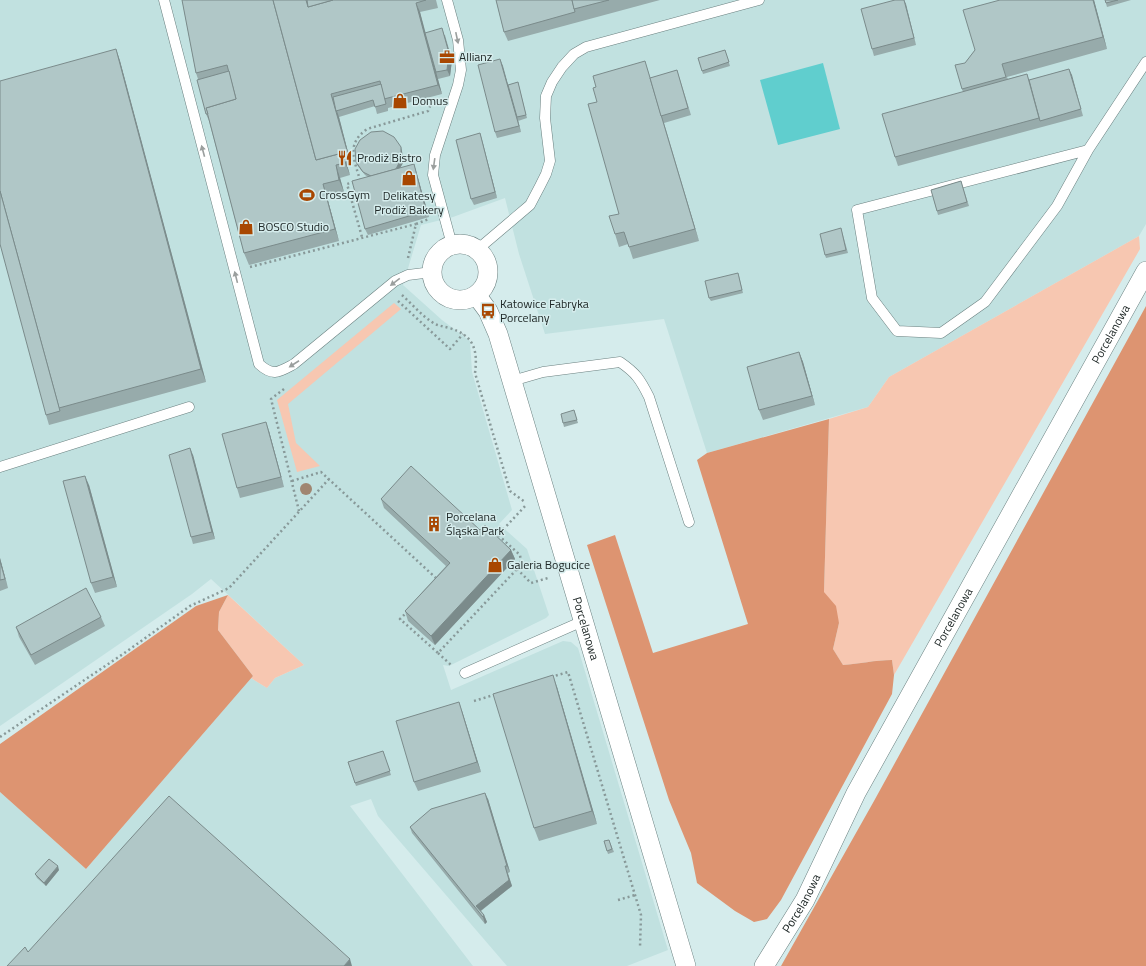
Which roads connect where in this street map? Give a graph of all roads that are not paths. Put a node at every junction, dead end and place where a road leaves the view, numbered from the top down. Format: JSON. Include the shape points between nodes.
{"nodes":[{"id":1,"x":164,"y":0,"type":"edge"},
{"id":2,"x":447,"y":0,"type":"edge"},
{"id":3,"x":759,"y":0,"type":"edge"},
{"id":4,"x":1146,"y":62,"type":"edge"},
{"id":5,"x":1088,"y":150,"type":"junction"},
{"id":6,"x":450,"y":237,"type":"junction"},
{"id":7,"x":477,"y":250,"type":"junction"},
{"id":8,"x":1146,"y":271,"type":"edge"},
{"id":9,"x":432,"y":272,"type":"junction"},
{"id":10,"x":477,"y":296,"type":"junction"},
{"id":11,"x":512,"y":381,"type":"junction"},
{"id":12,"x":189,"y":407,"type":"dead end"},
{"id":13,"x":0,"y":467,"type":"edge"},
{"id":14,"x":689,"y":522,"type":"dead end"},
{"id":15,"x":583,"y":621,"type":"junction"},
{"id":16,"x":465,"y":674,"type":"dead end"},
{"id":17,"x":686,"y":966,"type":"edge"},
{"id":18,"x":764,"y":966,"type":"edge"}],
"edges":[{"from":9,"to":1,"type":"lane","one_way":true,"via":[[408,275],[395,281],[294,364],[281,371],[266,370],[259,364]]},
{"from":2,"to":6,"type":"lane","one_way":true,"via":[[458,40],[461,70],[435,155],[433,175]]},
{"from":3,"to":7,"type":"lane","via":[[586,47],[574,54],[552,82],[546,96],[545,118],[550,161],[546,174],[530,205]]},
{"from":4,"to":5,"type":"lane"},
{"from":5,"to":5,"type":"lane","via":[[857,210],[872,298],[897,331],[941,333],[984,302],[1057,206]]},
{"from":6,"to":7,"type":"street"},
{"from":6,"to":9,"type":"street","via":[[436,257]]},
{"from":7,"to":10,"type":"street","via":[[484,256],[489,273],[483,289]]},
{"from":8,"to":18,"type":"street","name":"Porcelanowa","via":[[856,793],[805,900]]},
{"from":9,"to":10,"type":"street","via":[[434,285],[448,298],[458,301]]},
{"from":10,"to":11,"type":"street","name":"Porcelanowa","via":[[488,311],[498,334]]},
{"from":11,"to":14,"type":"lane","via":[[543,372],[620,362],[631,370],[639,378],[649,397]]},
{"from":11,"to":15,"type":"street","name":"Porcelanowa"},
{"from":12,"to":13,"type":"lane"},
{"from":15,"to":16,"type":"lane"},
{"from":15,"to":17,"type":"street","name":"Porcelanowa"}]}
